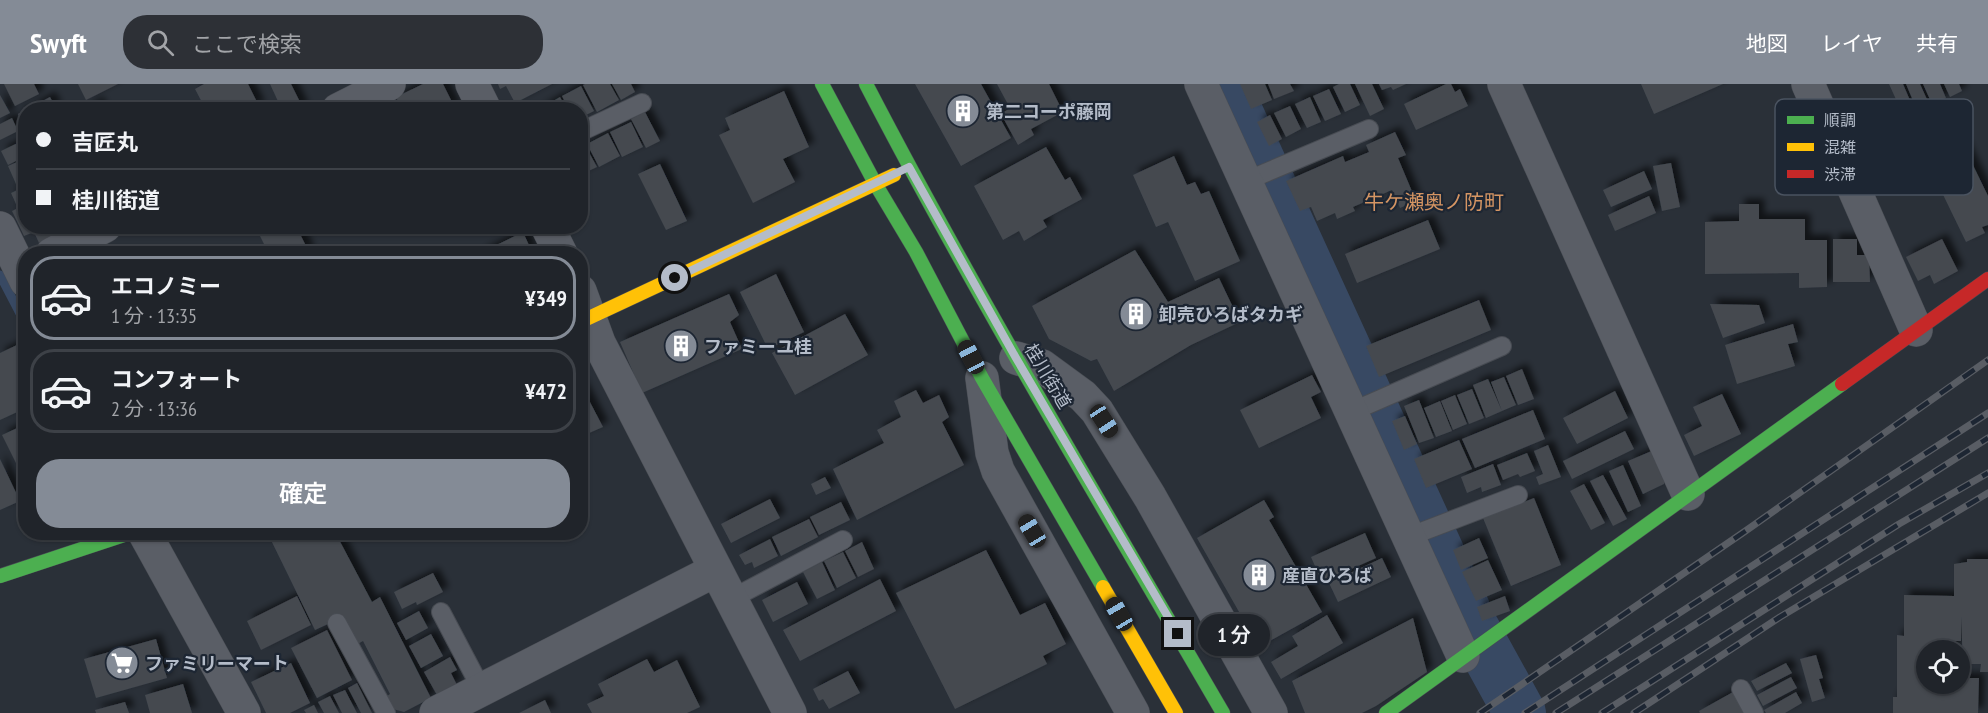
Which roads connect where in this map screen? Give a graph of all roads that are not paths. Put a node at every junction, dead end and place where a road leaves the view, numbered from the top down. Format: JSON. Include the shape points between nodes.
{"nodes":[{"id":1,"x":389,"y":84,"type":"edge"},
{"id":2,"x":472,"y":84,"type":"edge"},
{"id":3,"x":822,"y":84,"type":"edge"},
{"id":4,"x":866,"y":84,"type":"edge"},
{"id":5,"x":1201,"y":84,"type":"edge"},
{"id":6,"x":1504,"y":84,"type":"edge"},
{"id":7,"x":1808,"y":84,"type":"edge"},
{"id":8,"x":1815,"y":99,"type":"edge"},
{"id":9,"x":354,"y":102,"type":"edge"},
{"id":10,"x":481,"y":102,"type":"edge"},
{"id":11,"x":642,"y":103,"type":"dead end"},
{"id":12,"x":588,"y":128,"type":"edge"},
{"id":13,"x":1369,"y":129,"type":"dead end"},
{"id":14,"x":909,"y":167,"type":"junction"},
{"id":15,"x":1245,"y":181,"type":"junction"},
{"id":16,"x":876,"y":184,"type":"junction"},
{"id":17,"x":1857,"y":195,"type":"edge"},
{"id":18,"x":0,"y":228,"type":"edge"},
{"id":19,"x":90,"y":234,"type":"edge"},
{"id":20,"x":67,"y":246,"type":"edge"},
{"id":21,"x":16,"y":275,"type":"edge"},
{"id":22,"x":1988,"y":279,"type":"edge"},
{"id":23,"x":588,"y":308,"type":"edge"},
{"id":24,"x":588,"y":318,"type":"edge"},
{"id":25,"x":1916,"y":330,"type":"junction"},
{"id":26,"x":1502,"y":346,"type":"dead end"},
{"id":27,"x":1016,"y":358,"type":"junction"},
{"id":28,"x":982,"y":378,"type":"junction"},
{"id":29,"x":1351,"y":412,"type":"junction"},
{"id":30,"x":1688,"y":494,"type":"junction"},
{"id":31,"x":1518,"y":495,"type":"dead end"},
{"id":32,"x":1408,"y":537,"type":"junction"},
{"id":33,"x":109,"y":540,"type":"edge"},
{"id":34,"x":148,"y":540,"type":"edge"},
{"id":35,"x":843,"y":540,"type":"dead end"},
{"id":36,"x":716,"y":570,"type":"junction"},
{"id":37,"x":0,"y":576,"type":"edge"},
{"id":38,"x":731,"y":599,"type":"junction"},
{"id":39,"x":441,"y":612,"type":"dead end"},
{"id":40,"x":337,"y":623,"type":"dead end"},
{"id":41,"x":1464,"y":656,"type":"junction"},
{"id":42,"x":1742,"y":689,"type":"dead end"},
{"id":43,"x":482,"y":690,"type":"junction"},
{"id":44,"x":244,"y":713,"type":"edge"},
{"id":45,"x":386,"y":713,"type":"edge"},
{"id":46,"x":436,"y":713,"type":"edge"},
{"id":47,"x":790,"y":713,"type":"edge"},
{"id":48,"x":1133,"y":713,"type":"edge"},
{"id":49,"x":1176,"y":713,"type":"edge"},
{"id":50,"x":1223,"y":713,"type":"edge"},
{"id":51,"x":1271,"y":713,"type":"edge"},
{"id":52,"x":1386,"y":713,"type":"edge"},
{"id":53,"x":1754,"y":713,"type":"edge"}],
"edges":[{"from":1,"to":9,"type":"street"},
{"from":2,"to":10,"type":"street"},
{"from":3,"to":16,"type":"street"},
{"from":4,"to":14,"type":"street","name":"桂川街道"},
{"from":5,"to":15,"type":"street"},
{"from":6,"to":30,"type":"street"},
{"from":7,"to":8,"type":"street"},
{"from":11,"to":12,"type":"lane"},
{"from":13,"to":15,"type":"lane"},
{"from":14,"to":16,"type":"street"},
{"from":14,"to":27,"type":"street","name":"桂川街道"},
{"from":15,"to":29,"type":"street"},
{"from":16,"to":23,"type":"street"},
{"from":16,"to":28,"type":"street"},
{"from":17,"to":25,"type":"street"},
{"from":18,"to":21,"type":"street"},
{"from":19,"to":20,"type":"street"},
{"from":22,"to":25,"type":"street"},
{"from":24,"to":36,"type":"street"},
{"from":25,"to":30,"type":"street"},
{"from":26,"to":29,"type":"lane"},
{"from":27,"to":50,"type":"street","name":"桂川街道"},
{"from":27,"to":51,"type":"street","via":[[1042,366],[1097,411]]},
{"from":28,"to":48,"type":"street","via":[[990,443],[998,471]]},
{"from":28,"to":49,"type":"street"},
{"from":29,"to":32,"type":"street"},
{"from":30,"to":41,"type":"street"},
{"from":31,"to":32,"type":"lane"},
{"from":32,"to":41,"type":"street"},
{"from":33,"to":37,"type":"street"},
{"from":34,"to":44,"type":"street"},
{"from":35,"to":38,"type":"lane"},
{"from":36,"to":38,"type":"street"},
{"from":36,"to":43,"type":"street"},
{"from":38,"to":47,"type":"street"},
{"from":39,"to":43,"type":"lane"},
{"from":40,"to":45,"type":"lane"},
{"from":41,"to":52,"type":"street"},
{"from":42,"to":53,"type":"lane"},
{"from":43,"to":46,"type":"street"}]}
